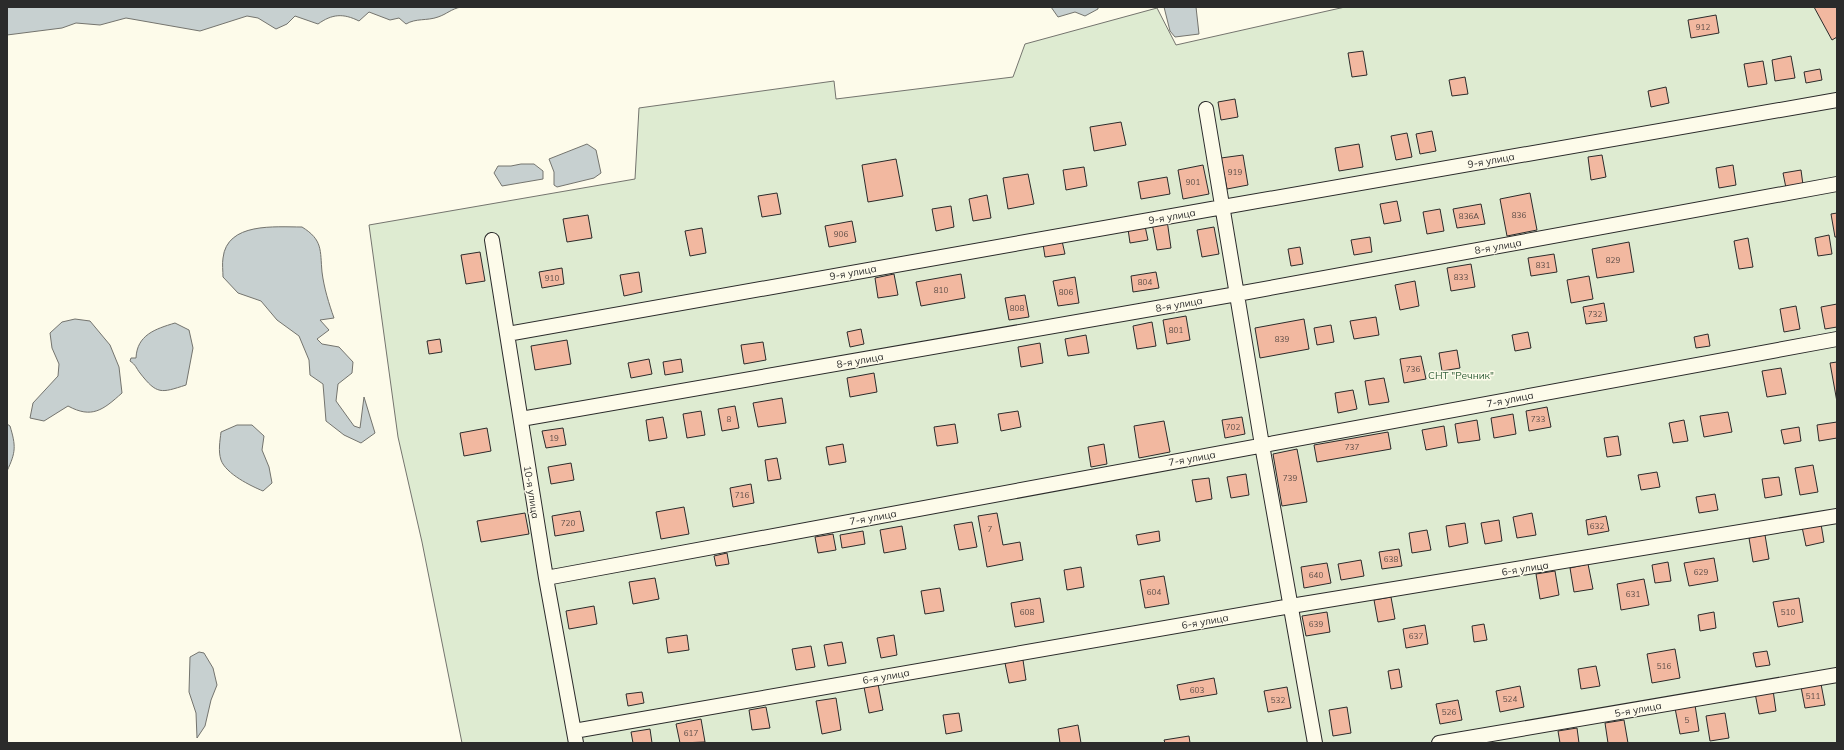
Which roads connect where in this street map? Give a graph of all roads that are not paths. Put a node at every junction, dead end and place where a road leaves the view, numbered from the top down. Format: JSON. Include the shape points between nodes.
{"nodes":[{"id":1,"x":1837,"y":100,"type":"edge"},
{"id":2,"x":1206,"y":110,"type":"dead end"},
{"id":3,"x":1837,"y":184,"type":"edge"},
{"id":4,"x":1223,"y":206,"type":"junction"},
{"id":5,"x":492,"y":240,"type":"dead end"},
{"id":6,"x":1237,"y":294,"type":"junction"},
{"id":7,"x":507,"y":334,"type":"junction"},
{"id":8,"x":1837,"y":339,"type":"edge"},
{"id":9,"x":520,"y":419,"type":"junction"},
{"id":10,"x":1262,"y":445,"type":"junction"},
{"id":11,"x":1837,"y":516,"type":"edge"},
{"id":12,"x":546,"y":578,"type":"junction"},
{"id":13,"x":1291,"y":606,"type":"junction"},
{"id":14,"x":1837,"y":675,"type":"edge"},
{"id":15,"x":575,"y":737,"type":"edge"},
{"id":16,"x":1315,"y":743,"type":"edge"},
{"id":17,"x":1439,"y":743,"type":"edge"}],
"edges":[{"from":1,"to":4,"type":"street","name":"9-я улица"},
{"from":2,"to":4,"type":"street"},
{"from":3,"to":6,"type":"street","name":"8-я улица"},
{"from":4,"to":6,"type":"street"},
{"from":4,"to":7,"type":"street","name":"9-я улица"},
{"from":5,"to":7,"type":"street","name":"10-я улица"},
{"from":6,"to":9,"type":"street","name":"8-я улица"},
{"from":6,"to":10,"type":"street"},
{"from":7,"to":9,"type":"street","name":"10-я улица"},
{"from":8,"to":10,"type":"street","name":"7-я улица"},
{"from":9,"to":12,"type":"street","name":"10-я улица"},
{"from":10,"to":12,"type":"street","name":"7-я улица"},
{"from":10,"to":13,"type":"street"},
{"from":11,"to":13,"type":"street","name":"6-я улица"},
{"from":12,"to":15,"type":"street","name":"10-я улица"},
{"from":13,"to":15,"type":"street","name":"6-я улица"},
{"from":13,"to":16,"type":"street"},
{"from":14,"to":17,"type":"street","name":"5-я улица"}]}
